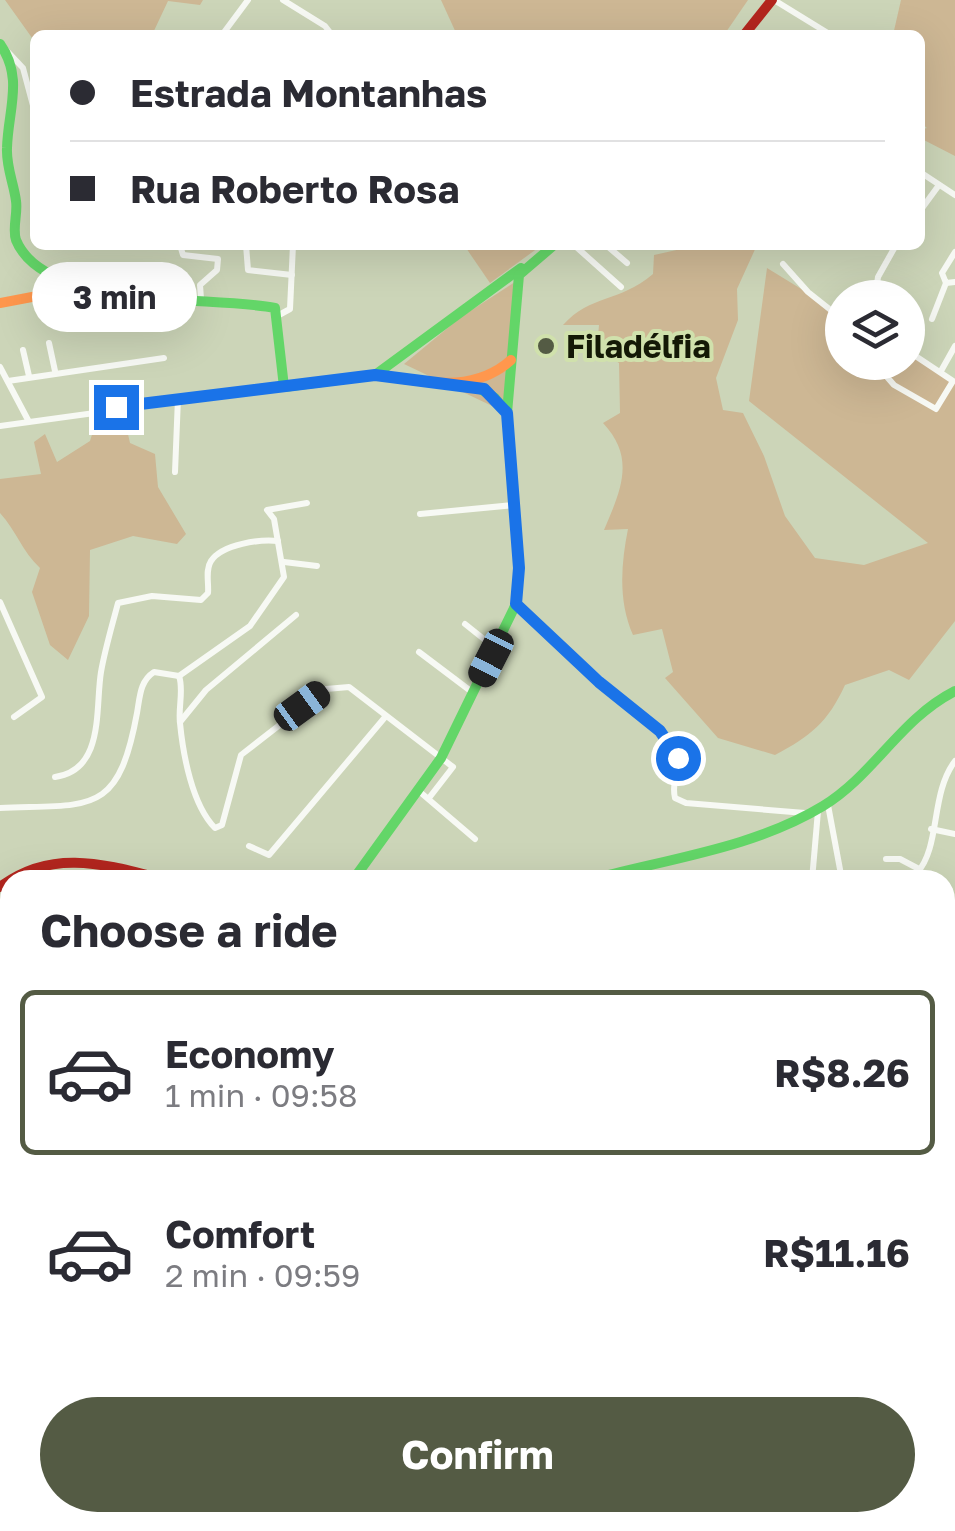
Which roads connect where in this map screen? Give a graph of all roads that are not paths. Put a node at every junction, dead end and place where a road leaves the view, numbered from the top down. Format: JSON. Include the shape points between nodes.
{"nodes":[{"id":1,"x":248,"y":0,"type":"edge"},
{"id":2,"x":283,"y":0,"type":"edge"},
{"id":3,"x":773,"y":0,"type":"edge"},
{"id":4,"x":226,"y":30,"type":"edge"},
{"id":5,"x":328,"y":30,"type":"edge"},
{"id":6,"x":748,"y":30,"type":"edge"},
{"id":7,"x":823,"y":30,"type":"edge"},
{"id":8,"x":3,"y":47,"type":"edge"},
{"id":9,"x":30,"y":94,"type":"edge"},
{"id":10,"x":925,"y":176,"type":"edge"},
{"id":11,"x":938,"y":185,"type":"junction"},
{"id":12,"x":955,"y":195,"type":"edge"},
{"id":13,"x":925,"y":204,"type":"edge"},
{"id":14,"x":182,"y":250,"type":"edge"},
{"id":15,"x":246,"y":250,"type":"edge"},
{"id":16,"x":293,"y":250,"type":"edge"},
{"id":17,"x":547,"y":250,"type":"edge"},
{"id":18,"x":579,"y":250,"type":"edge"},
{"id":19,"x":612,"y":250,"type":"edge"},
{"id":20,"x":893,"y":250,"type":"edge"},
{"id":21,"x":955,"y":252,"type":"edge"},
{"id":22,"x":627,"y":263,"type":"dead end"},
{"id":23,"x":783,"y":264,"type":"dead end"},
{"id":24,"x":521,"y":268,"type":"junction"},
{"id":25,"x":292,"y":275,"type":"junction"},
{"id":26,"x":878,"y":280,"type":"edge"},
{"id":27,"x":950,"y":282,"type":"edge"},
{"id":28,"x":620,"y":287,"type":"dead end"},
{"id":29,"x":79,"y":288,"type":"junction"},
{"id":30,"x":201,"y":300,"type":"junction"},
{"id":31,"x":0,"y":303,"type":"edge"},
{"id":32,"x":825,"y":306,"type":"edge"},
{"id":33,"x":280,"y":314,"type":"junction"},
{"id":34,"x":932,"y":319,"type":"dead end"},
{"id":35,"x":49,"y":343,"type":"dead end"},
{"id":36,"x":955,"y":346,"type":"edge"},
{"id":37,"x":24,"y":350,"type":"dead end"},
{"id":38,"x":164,"y":358,"type":"dead end"},
{"id":39,"x":511,"y":360,"type":"junction"},
{"id":40,"x":925,"y":360,"type":"edge"},
{"id":41,"x":0,"y":367,"type":"edge"},
{"id":42,"x":54,"y":371,"type":"junction"},
{"id":43,"x":942,"y":371,"type":"junction"},
{"id":44,"x":375,"y":375,"type":"junction"},
{"id":45,"x":29,"y":376,"type":"junction"},
{"id":46,"x":890,"y":380,"type":"edge"},
{"id":47,"x":8,"y":381,"type":"junction"},
{"id":48,"x":472,"y":384,"type":"junction"},
{"id":49,"x":954,"y":384,"type":"edge"},
{"id":50,"x":284,"y":387,"type":"junction"},
{"id":51,"x":178,"y":398,"type":"junction"},
{"id":52,"x":507,"y":413,"type":"junction"},
{"id":53,"x":28,"y":420,"type":"junction"},
{"id":54,"x":0,"y":426,"type":"edge"},
{"id":55,"x":175,"y":472,"type":"dead end"},
{"id":56,"x":307,"y":503,"type":"dead end"},
{"id":57,"x":514,"y":505,"type":"junction"},
{"id":58,"x":420,"y":514,"type":"dead end"},
{"id":59,"x":278,"y":541,"type":"junction"},
{"id":60,"x":284,"y":562,"type":"junction"},
{"id":61,"x":317,"y":566,"type":"dead end"},
{"id":62,"x":0,"y":602,"type":"edge"},
{"id":63,"x":516,"y":604,"type":"junction"},
{"id":64,"x":296,"y":614,"type":"dead end"},
{"id":65,"x":466,"y":624,"type":"dead end"},
{"id":66,"x":496,"y":649,"type":"junction"},
{"id":67,"x":419,"y":652,"type":"dead end"},
{"id":68,"x":179,"y":676,"type":"junction"},
{"id":69,"x":955,"y":690,"type":"edge"},
{"id":70,"x":474,"y":693,"type":"junction"},
{"id":71,"x":386,"y":716,"type":"junction"},
{"id":72,"x":14,"y":717,"type":"dead end"},
{"id":73,"x":180,"y":722,"type":"junction"},
{"id":74,"x":441,"y":758,"type":"junction"},
{"id":75,"x":955,"y":761,"type":"edge"},
{"id":76,"x":55,"y":778,"type":"dead end"},
{"id":77,"x":424,"y":795,"type":"junction"},
{"id":78,"x":0,"y":808,"type":"edge"},
{"id":79,"x":818,"y":809,"type":"junction"},
{"id":80,"x":931,"y":828,"type":"junction"},
{"id":81,"x":955,"y":834,"type":"edge"},
{"id":82,"x":475,"y":839,"type":"dead end"},
{"id":83,"x":250,"y":846,"type":"dead end"},
{"id":84,"x":886,"y":859,"type":"dead end"},
{"id":85,"x":920,"y":869,"type":"joint"},
{"id":86,"x":23,"y":870,"type":"edge"},
{"id":87,"x":114,"y":870,"type":"edge"},
{"id":88,"x":362,"y":870,"type":"edge"},
{"id":89,"x":620,"y":870,"type":"edge"},
{"id":90,"x":813,"y":870,"type":"edge"},
{"id":91,"x":839,"y":870,"type":"edge"}],
"edges":[{"from":1,"to":4,"type":"street"},
{"from":2,"to":5,"type":"street"},
{"from":3,"to":6,"type":"main road"},
{"from":3,"to":7,"type":"street"},
{"from":8,"to":9,"type":"street","via":[[23,68]]},
{"from":8,"to":29,"type":"main road","via":[[15,96],[6,152],[17,205],[15,236],[34,262]]},
{"from":10,"to":11,"type":"street"},
{"from":11,"to":12,"type":"street"},
{"from":11,"to":13,"type":"street"},
{"from":14,"to":30,"type":"street","via":[[218,259],[200,286]]},
{"from":15,"to":25,"type":"street","via":[[248,270]]},
{"from":16,"to":25,"type":"street"},
{"from":17,"to":24,"type":"main road"},
{"from":18,"to":28,"type":"street"},
{"from":19,"to":22,"type":"street"},
{"from":20,"to":26,"type":"street"},
{"from":21,"to":27,"type":"street","via":[[942,273]]},
{"from":23,"to":32,"type":"street"},
{"from":24,"to":39,"type":"main road"},
{"from":24,"to":44,"type":"main road"},
{"from":25,"to":33,"type":"street","via":[[290,309]]},
{"from":27,"to":34,"type":"street"},
{"from":29,"to":30,"type":"main road"},
{"from":29,"to":31,"type":"main road"},
{"from":30,"to":33,"type":"main road","via":[[266,306]]},
{"from":33,"to":50,"type":"main road"},
{"from":35,"to":42,"type":"street"},
{"from":36,"to":43,"type":"street"},
{"from":37,"to":45,"type":"street"},
{"from":38,"to":42,"type":"street"},
{"from":39,"to":48,"type":"main road","via":[[496,376]]},
{"from":39,"to":52,"type":"main road"},
{"from":40,"to":43,"type":"street"},
{"from":41,"to":47,"type":"street"},
{"from":42,"to":45,"type":"street"},
{"from":43,"to":49,"type":"street"},
{"from":44,"to":48,"type":"main road"},
{"from":44,"to":50,"type":"main road"},
{"from":45,"to":47,"type":"street"},
{"from":46,"to":49,"type":"street","via":[[933,409]]},
{"from":47,"to":53,"type":"street"},
{"from":48,"to":52,"type":"main road"},
{"from":50,"to":51,"type":"street"},
{"from":51,"to":53,"type":"street"},
{"from":51,"to":55,"type":"street"},
{"from":52,"to":57,"type":"main road"},
{"from":53,"to":54,"type":"street"},
{"from":56,"to":59,"type":"street","via":[[268,510]]},
{"from":57,"to":58,"type":"street"},
{"from":57,"to":63,"type":"main road"},
{"from":59,"to":60,"type":"street"},
{"from":59,"to":76,"type":"street","via":[[256,540],[215,556],[201,600],[152,596],[118,604],[91,750]]},
{"from":60,"to":61,"type":"street"},
{"from":60,"to":68,"type":"street","via":[[284,577],[250,626]]},
{"from":62,"to":72,"type":"street","via":[[42,697]]},
{"from":63,"to":66,"type":"main road"},
{"from":63,"to":79,"type":"street","via":[[673,744],[676,798]]},
{"from":64,"to":73,"type":"street","via":[[206,690]]},
{"from":65,"to":66,"type":"street"},
{"from":66,"to":70,"type":"main road"},
{"from":67,"to":70,"type":"street"},
{"from":68,"to":73,"type":"street"},
{"from":68,"to":78,"type":"street","via":[[154,672],[142,684],[115,780],[103,797]]},
{"from":69,"to":79,"type":"main road","via":[[912,716]]},
{"from":70,"to":74,"type":"main road"},
{"from":71,"to":73,"type":"street","via":[[349,687],[326,689],[241,755],[222,825],[215,828],[202,806]]},
{"from":71,"to":74,"type":"street"},
{"from":71,"to":83,"type":"street","via":[[269,855]]},
{"from":74,"to":77,"type":"main road"},
{"from":75,"to":80,"type":"street"},
{"from":77,"to":82,"type":"street"},
{"from":77,"to":88,"type":"main road"},
{"from":79,"to":89,"type":"main road"},
{"from":79,"to":90,"type":"street"},
{"from":79,"to":91,"type":"street"},
{"from":80,"to":81,"type":"street"},
{"from":80,"to":85,"type":"street"},
{"from":84,"to":85,"type":"street"},
{"from":86,"to":87,"type":"main road","via":[[62,860]]}]}
